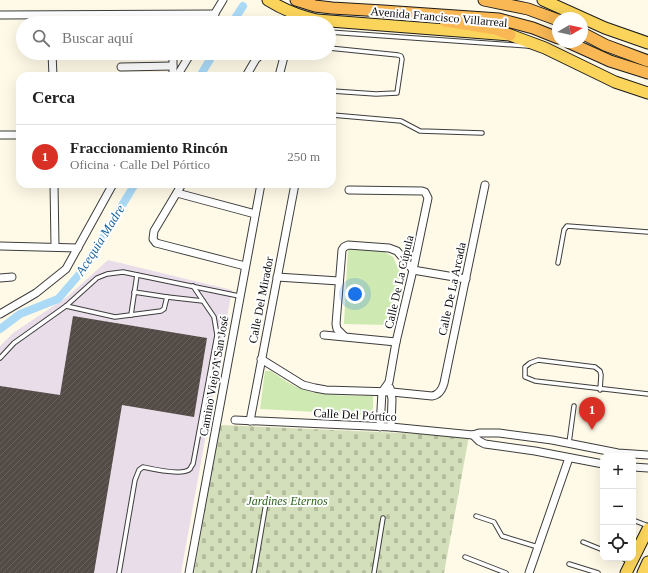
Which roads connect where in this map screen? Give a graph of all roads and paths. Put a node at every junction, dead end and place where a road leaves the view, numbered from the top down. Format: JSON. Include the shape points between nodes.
{"nodes":[{"id":1,"x":223,"y":0,"type":"edge"},
{"id":2,"x":268,"y":0,"type":"edge"},
{"id":3,"x":296,"y":0,"type":"edge"},
{"id":4,"x":484,"y":0,"type":"edge"},
{"id":5,"x":543,"y":0,"type":"edge"},
{"id":6,"x":383,"y":10,"type":"junction"},
{"id":7,"x":174,"y":14,"type":"joint"},
{"id":8,"x":215,"y":14,"type":"joint"},
{"id":9,"x":0,"y":15,"type":"edge"},
{"id":10,"x":51,"y":15,"type":"joint"},
{"id":11,"x":82,"y":15,"type":"joint"},
{"id":12,"x":291,"y":16,"type":"edge"},
{"id":13,"x":552,"y":18,"type":"edge"},
{"id":14,"x":336,"y":22,"type":"edge"},
{"id":15,"x":336,"y":33,"type":"edge"},
{"id":16,"x":510,"y":35,"type":"junction"},
{"id":17,"x":588,"y":35,"type":"edge"},
{"id":18,"x":552,"y":36,"type":"edge"},
{"id":19,"x":648,"y":43,"type":"edge"},
{"id":20,"x":545,"y":48,"type":"junction"},
{"id":21,"x":581,"y":48,"type":"edge"},
{"id":22,"x":336,"y":49,"type":"edge"},
{"id":23,"x":52,"y":60,"type":"edge"},
{"id":24,"x":173,"y":60,"type":"edge"},
{"id":25,"x":187,"y":60,"type":"edge"},
{"id":26,"x":255,"y":60,"type":"edge"},
{"id":27,"x":283,"y":60,"type":"edge"},
{"id":28,"x":648,"y":61,"type":"edge"},
{"id":29,"x":173,"y":66,"type":"junction"},
{"id":30,"x":121,"y":67,"type":"dead end"},
{"id":31,"x":52,"y":72,"type":"edge"},
{"id":32,"x":173,"y":72,"type":"edge"},
{"id":33,"x":179,"y":72,"type":"edge"},
{"id":34,"x":248,"y":72,"type":"edge"},
{"id":35,"x":280,"y":72,"type":"edge"},
{"id":36,"x":648,"y":72,"type":"edge"},
{"id":37,"x":336,"y":91,"type":"edge"},
{"id":38,"x":648,"y":93,"type":"edge"},
{"id":39,"x":336,"y":115,"type":"edge"},
{"id":40,"x":482,"y":133,"type":"dead end"},
{"id":41,"x":0,"y":135,"type":"edge"},
{"id":42,"x":16,"y":135,"type":"edge"},
{"id":43,"x":485,"y":185,"type":"dead end"},
{"id":44,"x":54,"y":188,"type":"edge"},
{"id":45,"x":111,"y":188,"type":"edge"},
{"id":46,"x":180,"y":188,"type":"edge"},
{"id":47,"x":260,"y":188,"type":"edge"},
{"id":48,"x":293,"y":188,"type":"edge"},
{"id":49,"x":349,"y":190,"type":"dead end"},
{"id":50,"x":177,"y":193,"type":"junction"},
{"id":51,"x":255,"y":214,"type":"junction"},
{"id":52,"x":648,"y":232,"type":"edge"},
{"id":53,"x":0,"y":246,"type":"edge"},
{"id":54,"x":55,"y":246,"type":"junction"},
{"id":55,"x":78,"y":248,"type":"junction"},
{"id":56,"x":558,"y":263,"type":"dead end"},
{"id":57,"x":245,"y":266,"type":"junction"},
{"id":58,"x":413,"y":270,"type":"junction"},
{"id":59,"x":137,"y":275,"type":"junction"},
{"id":60,"x":12,"y":277,"type":"dead end"},
{"id":61,"x":277,"y":277,"type":"junction"},
{"id":62,"x":0,"y":278,"type":"edge"},
{"id":63,"x":466,"y":279,"type":"junction"},
{"id":64,"x":339,"y":281,"type":"junction"},
{"id":65,"x":192,"y":286,"type":"junction"},
{"id":66,"x":134,"y":292,"type":"junction"},
{"id":67,"x":240,"y":296,"type":"junction"},
{"id":68,"x":167,"y":297,"type":"junction"},
{"id":69,"x":203,"y":301,"type":"junction"},
{"id":70,"x":66,"y":306,"type":"junction"},
{"id":71,"x":0,"y":314,"type":"edge"},
{"id":72,"x":131,"y":315,"type":"junction"},
{"id":73,"x":324,"y":335,"type":"dead end"},
{"id":74,"x":344,"y":336,"type":"junction"},
{"id":75,"x":396,"y":342,"type":"junction"},
{"id":76,"x":0,"y":358,"type":"edge"},
{"id":77,"x":261,"y":359,"type":"junction"},
{"id":78,"x":389,"y":382,"type":"junction"},
{"id":79,"x":600,"y":390,"type":"junction"},
{"id":80,"x":382,"y":392,"type":"junction"},
{"id":81,"x":392,"y":392,"type":"junction"},
{"id":82,"x":648,"y":394,"type":"edge"},
{"id":83,"x":574,"y":406,"type":"dead end"},
{"id":84,"x":235,"y":420,"type":"dead end"},
{"id":85,"x":250,"y":421,"type":"junction"},
{"id":86,"x":380,"y":427,"type":"junction"},
{"id":87,"x":391,"y":428,"type":"junction"},
{"id":88,"x":473,"y":435,"type":"junction"},
{"id":89,"x":570,"y":443,"type":"junction"},
{"id":90,"x":648,"y":455,"type":"edge"},
{"id":91,"x":569,"y":458,"type":"junction"},
{"id":92,"x":600,"y":463,"type":"edge"},
{"id":93,"x":636,"y":467,"type":"edge"},
{"id":94,"x":648,"y":468,"type":"edge"},
{"id":95,"x":266,"y":503,"type":"dead end"},
{"id":96,"x":476,"y":516,"type":"dead end"},
{"id":97,"x":383,"y":518,"type":"dead end"},
{"id":98,"x":636,"y":521,"type":"edge"},
{"id":99,"x":648,"y":526,"type":"edge"},
{"id":100,"x":648,"y":529,"type":"edge"},
{"id":101,"x":584,"y":542,"type":"dead end"},
{"id":102,"x":636,"y":546,"type":"edge"},
{"id":103,"x":538,"y":547,"type":"junction"},
{"id":104,"x":600,"y":549,"type":"edge"},
{"id":105,"x":465,"y":557,"type":"dead end"},
{"id":106,"x":626,"y":561,"type":"edge"},
{"id":107,"x":569,"y":564,"type":"dead end"},
{"id":108,"x":119,"y":573,"type":"edge"},
{"id":109,"x":188,"y":573,"type":"edge"},
{"id":110,"x":254,"y":573,"type":"edge"},
{"id":111,"x":374,"y":573,"type":"edge"},
{"id":112,"x":506,"y":573,"type":"edge"},
{"id":113,"x":529,"y":573,"type":"edge"},
{"id":114,"x":598,"y":573,"type":"edge"},
{"id":115,"x":626,"y":573,"type":"edge"}],
"edges":[{"from":1,"to":8,"type":"street"},
{"from":2,"to":12,"type":"main road","name":"Avenida Francisco Villarreal"},
{"from":3,"to":6,"type":"highway","name":"Avenida Francisco Villarreal","via":[[332,8]]},
{"from":4,"to":13,"type":"highway","name":"Avenida Francisco Villarreal"},
{"from":5,"to":19,"type":"main road","via":[[605,28]]},
{"from":6,"to":16,"type":"highway","via":[[495,29]]},
{"from":6,"to":18,"type":"highway","name":"Avenida Francisco Villarreal","via":[[499,19]]},
{"from":7,"to":8,"type":"street"},
{"from":7,"to":11,"type":"street"},
{"from":9,"to":10,"type":"street"},
{"from":10,"to":11,"type":"street"},
{"from":14,"to":16,"type":"main road","name":"Avenida Francisco Villarreal"},
{"from":15,"to":20,"type":"lane"},
{"from":16,"to":20,"type":"main road","name":"Avenida Francisco Villarreal"},
{"from":17,"to":28,"type":"highway","via":[[605,45]]},
{"from":20,"to":38,"type":"main road","name":"Avenida Francisco Villarreal","via":[[615,82]]},
{"from":21,"to":36,"type":"highway","via":[[610,61]]},
{"from":22,"to":37,"type":"lane","via":[[398,55],[402,58],[397,93]]},
{"from":23,"to":31,"type":"street"},
{"from":24,"to":29,"type":"street"},
{"from":25,"to":33,"type":"street"},
{"from":26,"to":34,"type":"street"},
{"from":27,"to":35,"type":"street"},
{"from":29,"to":30,"type":"street"},
{"from":29,"to":32,"type":"street"},
{"from":39,"to":40,"type":"lane","via":[[401,121],[420,131]]},
{"from":41,"to":42,"type":"street"},
{"from":43,"to":63,"type":"street","name":"Calle De La Arcada"},
{"from":44,"to":54,"type":"street"},
{"from":45,"to":55,"type":"street"},
{"from":46,"to":50,"type":"street"},
{"from":47,"to":51,"type":"street","name":"Camino Viejo A San José"},
{"from":48,"to":61,"type":"street","name":"Calle Del Mirador"},
{"from":49,"to":58,"type":"street","name":"Calle De La Cúpula","via":[[425,192],[428,203]]},
{"from":50,"to":51,"type":"street"},
{"from":50,"to":57,"type":"street","via":[[154,231],[153,239],[156,243]]},
{"from":51,"to":57,"type":"street","name":"Camino Viejo A San José"},
{"from":52,"to":56,"type":"lane","via":[[567,226]]},
{"from":53,"to":54,"type":"street"},
{"from":54,"to":55,"type":"street"},
{"from":55,"to":71,"type":"street","via":[[66,269],[50,283]]},
{"from":57,"to":67,"type":"street","name":"Camino Viejo A San José"},
{"from":58,"to":63,"type":"street"},
{"from":58,"to":64,"type":"street","via":[[397,251],[389,248],[348,245],[342,250]]},
{"from":58,"to":75,"type":"street","name":"Calle De La Cúpula"},
{"from":59,"to":65,"type":"lane"},
{"from":59,"to":66,"type":"lane"},
{"from":59,"to":70,"type":"lane","via":[[122,272],[97,278]]},
{"from":60,"to":62,"type":"street"},
{"from":61,"to":64,"type":"street"},
{"from":61,"to":77,"type":"street","name":"Calle Del Mirador"},
{"from":63,"to":81,"type":"street","name":"Calle De La Arcada","via":[[440,392],[432,396]]},
{"from":64,"to":74,"type":"street","via":[[336,324]]},
{"from":65,"to":67,"type":"lane"},
{"from":65,"to":69,"type":"lane"},
{"from":66,"to":68,"type":"lane"},
{"from":66,"to":72,"type":"lane"},
{"from":67,"to":109,"type":"street","name":"Camino Viejo A San José"},
{"from":68,"to":69,"type":"lane"},
{"from":68,"to":72,"type":"lane","via":[[161,311]]},
{"from":69,"to":108,"type":"lane","via":[[214,317],[217,335],[192,464],[186,472],[143,467],[139,470],[135,480]]},
{"from":70,"to":72,"type":"lane","via":[[115,317]]},
{"from":70,"to":76,"type":"lane","via":[[14,343]]},
{"from":73,"to":74,"type":"street"},
{"from":74,"to":75,"type":"street"},
{"from":75,"to":78,"type":"street","name":"Calle De La Cúpula"},
{"from":77,"to":80,"type":"street","via":[[298,382],[314,388]]},
{"from":77,"to":85,"type":"street","name":"Calle Del Mirador"},
{"from":78,"to":80,"type":"street","name":"Calle De La Cúpula"},
{"from":78,"to":81,"type":"street","name":"Calle De La Cúpula"},
{"from":79,"to":79,"type":"lane","via":[[535,381],[524,377],[525,367],[538,360],[595,367],[601,375]]},
{"from":79,"to":82,"type":"lane"},
{"from":80,"to":81,"type":"street"},
{"from":80,"to":86,"type":"street"},
{"from":81,"to":87,"type":"street","name":"Calle De La Cúpula"},
{"from":83,"to":89,"type":"lane"},
{"from":84,"to":85,"type":"street","name":"Calle Del Pórtico"},
{"from":85,"to":86,"type":"street","name":"Calle Del Pórtico"},
{"from":86,"to":87,"type":"street","name":"Calle Del Pórtico"},
{"from":87,"to":88,"type":"street","name":"Calle Del Pórtico"},
{"from":88,"to":89,"type":"street","name":"Calle Del Pórtico","via":[[499,433]]},
{"from":88,"to":91,"type":"street","name":"Calle Del Pórtico","via":[[485,444]]},
{"from":89,"to":90,"type":"street","name":"Calle Del Pórtico","via":[[618,453]]},
{"from":91,"to":92,"type":"street","name":"Calle Del Pórtico"},
{"from":91,"to":103,"type":"street"},
{"from":93,"to":94,"type":"street"},
{"from":95,"to":110,"type":"lane"},
{"from":96,"to":103,"type":"lane","via":[[494,522],[502,536]]},
{"from":97,"to":111,"type":"lane"},
{"from":98,"to":99,"type":"lane"},
{"from":100,"to":102,"type":"main road"},
{"from":101,"to":104,"type":"lane"},
{"from":103,"to":113,"type":"street"},
{"from":105,"to":112,"type":"lane"},
{"from":106,"to":115,"type":"main road"},
{"from":107,"to":114,"type":"lane"}]}
